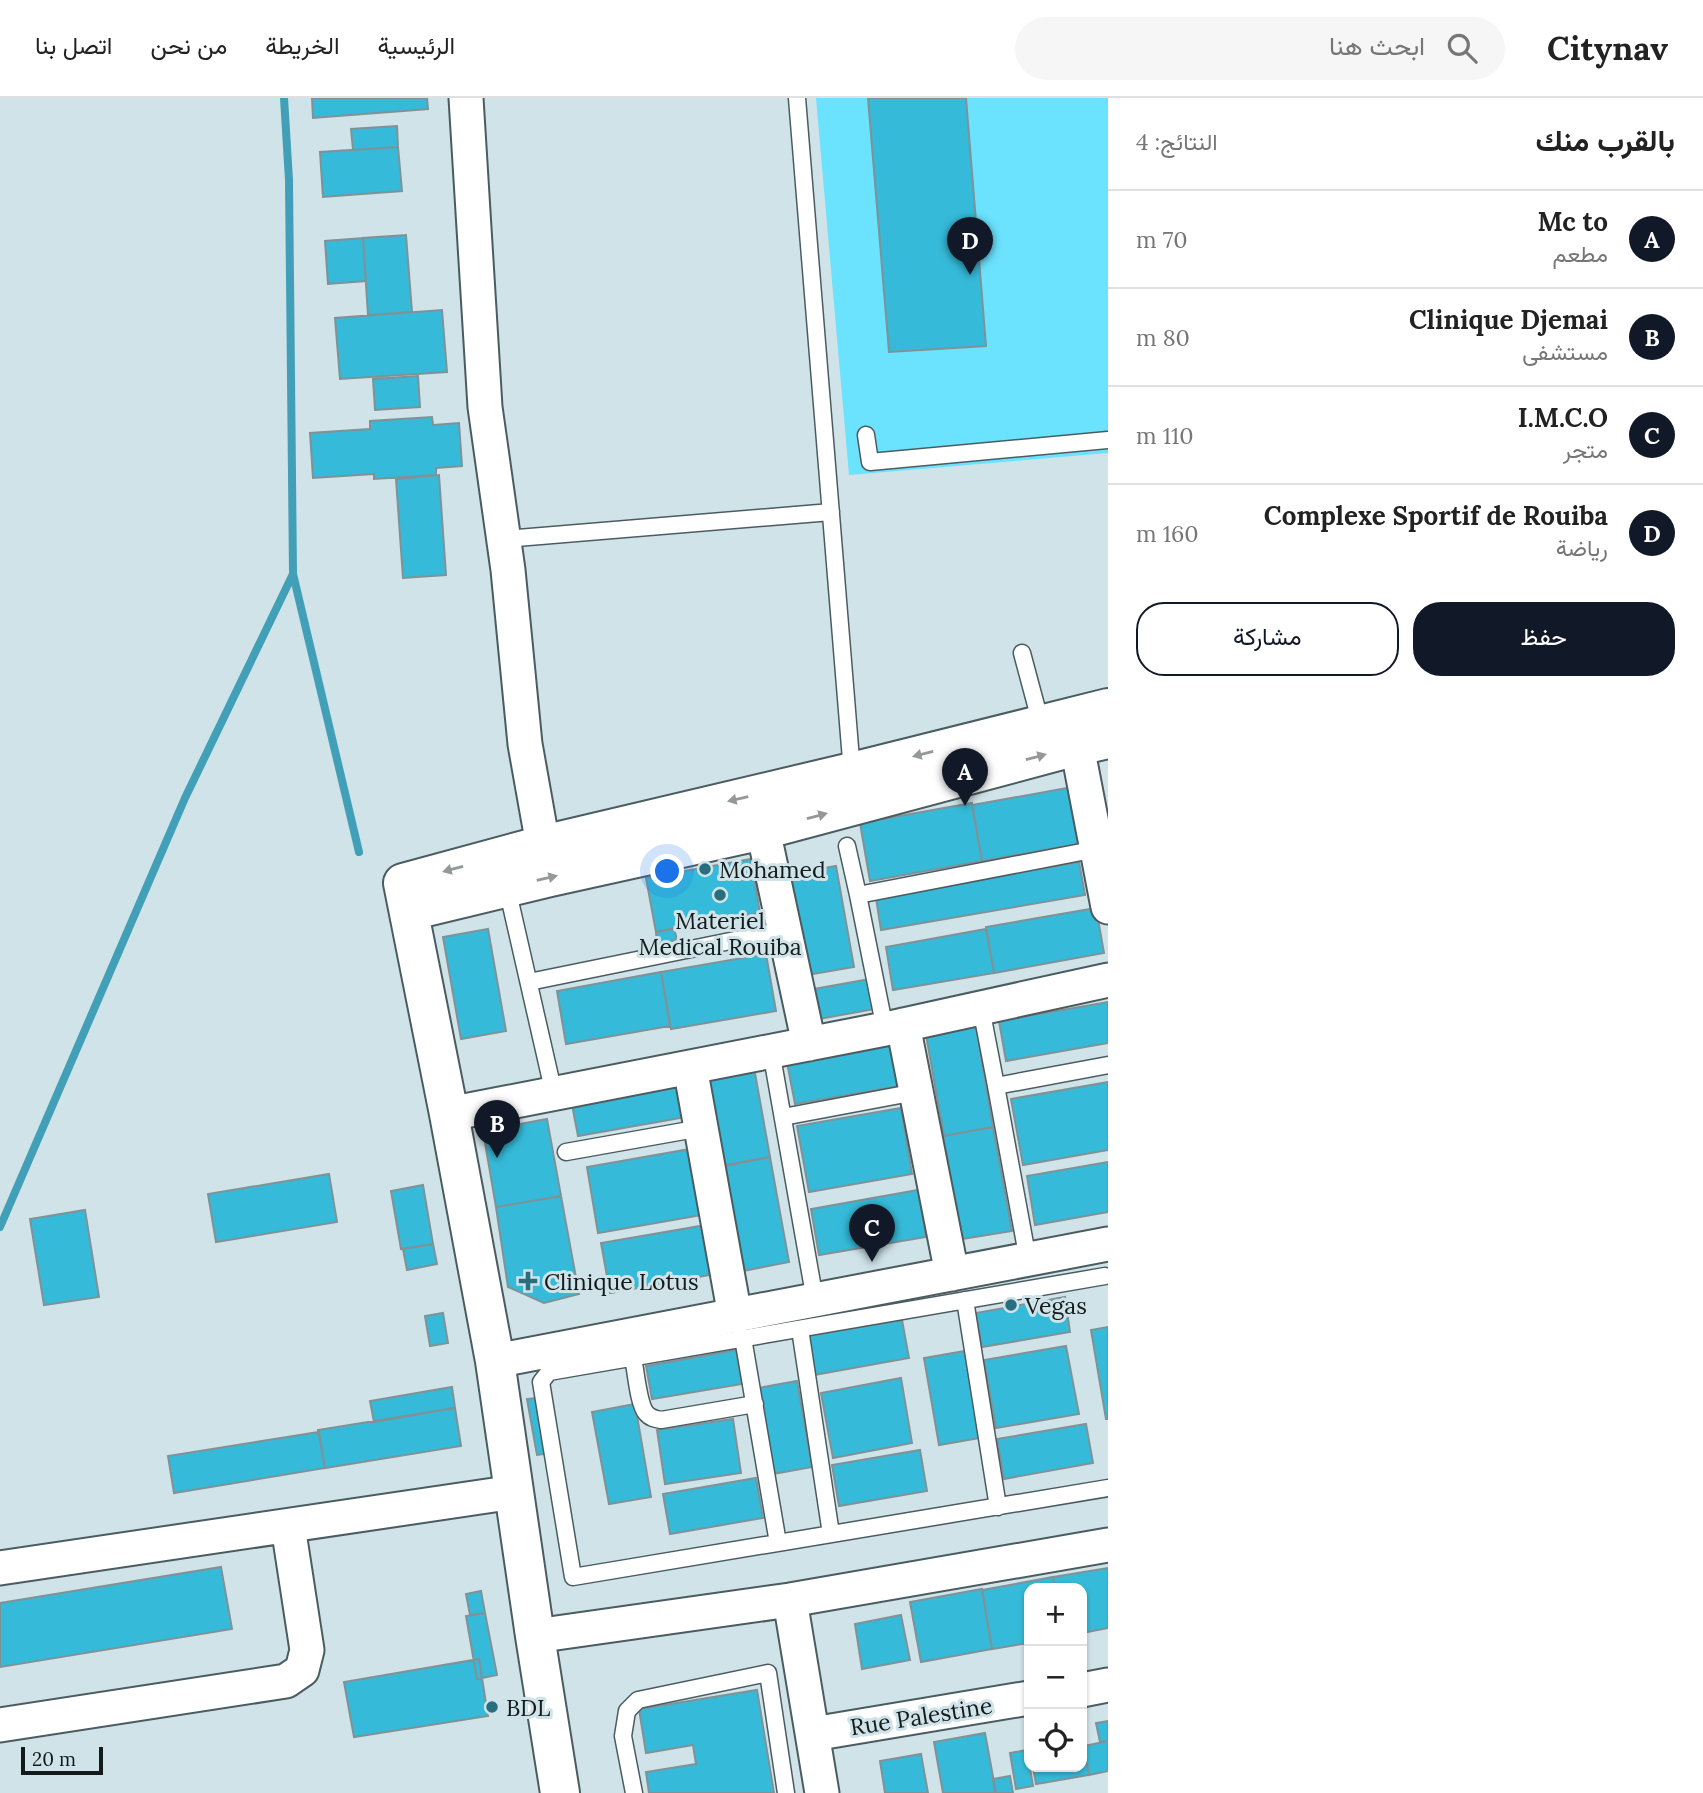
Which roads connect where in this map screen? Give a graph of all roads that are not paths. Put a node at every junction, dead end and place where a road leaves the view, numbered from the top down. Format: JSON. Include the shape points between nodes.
{"nodes":[{"id":1,"x":466,"y":98,"type":"edge"},
{"id":2,"x":797,"y":98,"type":"edge"},
{"id":3,"x":866,"y":435,"type":"dead end"},
{"id":4,"x":1108,"y":440,"type":"edge"},
{"id":5,"x":831,"y":513,"type":"junction"},
{"id":6,"x":504,"y":539,"type":"junction"},
{"id":7,"x":1023,"y":653,"type":"dead end"},
{"id":8,"x":1108,"y":708,"type":"edge"},
{"id":9,"x":1041,"y":724,"type":"junction"},
{"id":10,"x":1092,"y":743,"type":"edge"},
{"id":11,"x":852,"y":772,"type":"junction"},
{"id":12,"x":763,"y":830,"type":"junction"},
{"id":13,"x":543,"y":845,"type":"junction"},
{"id":14,"x":847,"y":846,"type":"dead end"},
{"id":15,"x":1097,"y":849,"type":"junction"},
{"id":16,"x":507,"y":887,"type":"junction"},
{"id":17,"x":858,"y":895,"type":"junction"},
{"id":18,"x":1108,"y":907,"type":"edge"},
{"id":19,"x":410,"y":911,"type":"junction"},
{"id":20,"x":784,"y":930,"type":"junction"},
{"id":21,"x":1108,"y":980,"type":"edge"},
{"id":22,"x":529,"y":982,"type":"junction"},
{"id":23,"x":981,"y":1008,"type":"junction"},
{"id":24,"x":894,"y":1027,"type":"junction"},
{"id":25,"x":809,"y":1044,"type":"junction"},
{"id":26,"x":771,"y":1051,"type":"junction"},
{"id":27,"x":1108,"y":1065,"type":"edge"},
{"id":28,"x":690,"y":1067,"type":"junction"},
{"id":29,"x":996,"y":1086,"type":"junction"},
{"id":30,"x":916,"y":1092,"type":"junction"},
{"id":31,"x":554,"y":1094,"type":"junction"},
{"id":32,"x":449,"y":1114,"type":"junction"},
{"id":33,"x":783,"y":1117,"type":"junction"},
{"id":34,"x":701,"y":1128,"type":"junction"},
{"id":35,"x":566,"y":1152,"type":"dead end"},
{"id":36,"x":1028,"y":1260,"type":"junction"},
{"id":37,"x":1106,"y":1260,"type":"edge"},
{"id":38,"x":958,"y":1287,"type":"junction"},
{"id":39,"x":816,"y":1300,"type":"junction"},
{"id":40,"x":739,"y":1327,"type":"junction"},
{"id":41,"x":800,"y":1329,"type":"junction"},
{"id":42,"x":634,"y":1358,"type":"junction"},
{"id":43,"x":495,"y":1361,"type":"junction"},
{"id":44,"x":755,"y":1405,"type":"junction"},
{"id":45,"x":1108,"y":1488,"type":"edge"},
{"id":46,"x":514,"y":1492,"type":"junction"},
{"id":47,"x":998,"y":1507,"type":"junction"},
{"id":48,"x":288,"y":1526,"type":"junction"},
{"id":49,"x":831,"y":1534,"type":"junction"},
{"id":50,"x":778,"y":1543,"type":"junction"},
{"id":51,"x":1108,"y":1545,"type":"edge"},
{"id":52,"x":0,"y":1568,"type":"edge"},
{"id":53,"x":790,"y":1600,"type":"junction"},
{"id":54,"x":535,"y":1636,"type":"junction"},
{"id":55,"x":1108,"y":1685,"type":"edge"},
{"id":56,"x":1087,"y":1689,"type":"edge"},
{"id":57,"x":1024,"y":1699,"type":"edge"},
{"id":58,"x":0,"y":1725,"type":"edge"},
{"id":59,"x":813,"y":1734,"type":"junction"},
{"id":60,"x":560,"y":1793,"type":"edge"},
{"id":61,"x":634,"y":1793,"type":"edge"},
{"id":62,"x":786,"y":1793,"type":"edge"},
{"id":63,"x":822,"y":1793,"type":"edge"}],
"edges":[{"from":1,"to":6,"type":"street","via":[[485,407]]},
{"from":2,"to":5,"type":"lane"},
{"from":3,"to":4,"type":"lane","via":[[870,462]]},
{"from":5,"to":6,"type":"lane"},
{"from":5,"to":11,"type":"lane"},
{"from":6,"to":13,"type":"street","via":[[523,731]]},
{"from":7,"to":9,"type":"lane"},
{"from":8,"to":9,"type":"street"},
{"from":9,"to":11,"type":"street","one_way":true},
{"from":12,"to":10,"type":"street","one_way":true},
{"from":10,"to":15,"type":"street"},
{"from":11,"to":13,"type":"street","one_way":true},
{"from":16,"to":12,"type":"street","one_way":true},
{"from":12,"to":20,"type":"street"},
{"from":13,"to":19,"type":"street","one_way":true,"via":[[403,883]]},
{"from":14,"to":17,"type":"lane"},
{"from":15,"to":17,"type":"lane"},
{"from":15,"to":18,"type":"street"},
{"from":16,"to":19,"type":"street"},
{"from":16,"to":22,"type":"lane"},
{"from":17,"to":24,"type":"lane"},
{"from":19,"to":32,"type":"street"},
{"from":20,"to":22,"type":"lane"},
{"from":20,"to":25,"type":"street"},
{"from":21,"to":23,"type":"street"},
{"from":22,"to":31,"type":"lane"},
{"from":23,"to":24,"type":"street"},
{"from":23,"to":29,"type":"lane"},
{"from":24,"to":25,"type":"street"},
{"from":24,"to":30,"type":"street"},
{"from":25,"to":26,"type":"street"},
{"from":26,"to":28,"type":"street"},
{"from":26,"to":33,"type":"lane"},
{"from":27,"to":29,"type":"lane"},
{"from":28,"to":31,"type":"street"},
{"from":28,"to":34,"type":"street"},
{"from":29,"to":36,"type":"lane"},
{"from":30,"to":33,"type":"lane"},
{"from":30,"to":38,"type":"street"},
{"from":31,"to":32,"type":"street"},
{"from":32,"to":43,"type":"street"},
{"from":33,"to":39,"type":"lane"},
{"from":34,"to":35,"type":"lane"},
{"from":34,"to":40,"type":"street"},
{"from":36,"to":37,"type":"street"},
{"from":36,"to":38,"type":"street"},
{"from":37,"to":38,"type":"lane"},
{"from":38,"to":39,"type":"street"},
{"from":38,"to":41,"type":"lane"},
{"from":38,"to":47,"type":"lane"},
{"from":39,"to":40,"type":"street"},
{"from":40,"to":41,"type":"lane"},
{"from":40,"to":42,"type":"lane"},
{"from":40,"to":43,"type":"street"},
{"from":40,"to":44,"type":"lane"},
{"from":41,"to":49,"type":"lane"},
{"from":42,"to":44,"type":"lane","via":[[643,1407],[655,1419]]},
{"from":42,"to":50,"type":"lane","via":[[549,1372],[541,1382],[573,1577]]},
{"from":43,"to":46,"type":"street"},
{"from":44,"to":50,"type":"lane"},
{"from":45,"to":47,"type":"lane"},
{"from":46,"to":48,"type":"street"},
{"from":46,"to":54,"type":"street"},
{"from":47,"to":49,"type":"lane"},
{"from":48,"to":52,"type":"street"},
{"from":48,"to":58,"type":"street","via":[[307,1650],[302,1670],[286,1681]]},
{"from":49,"to":50,"type":"lane"},
{"from":51,"to":53,"type":"street"},
{"from":53,"to":54,"type":"street"},
{"from":53,"to":59,"type":"street"},
{"from":54,"to":60,"type":"street"},
{"from":55,"to":56,"type":"street"},
{"from":57,"to":59,"type":"street","name":"Rue Palestine"},
{"from":59,"to":63,"type":"street"},
{"from":61,"to":62,"type":"lane","via":[[623,1736],[627,1711],[638,1700],[768,1673]]}]}
